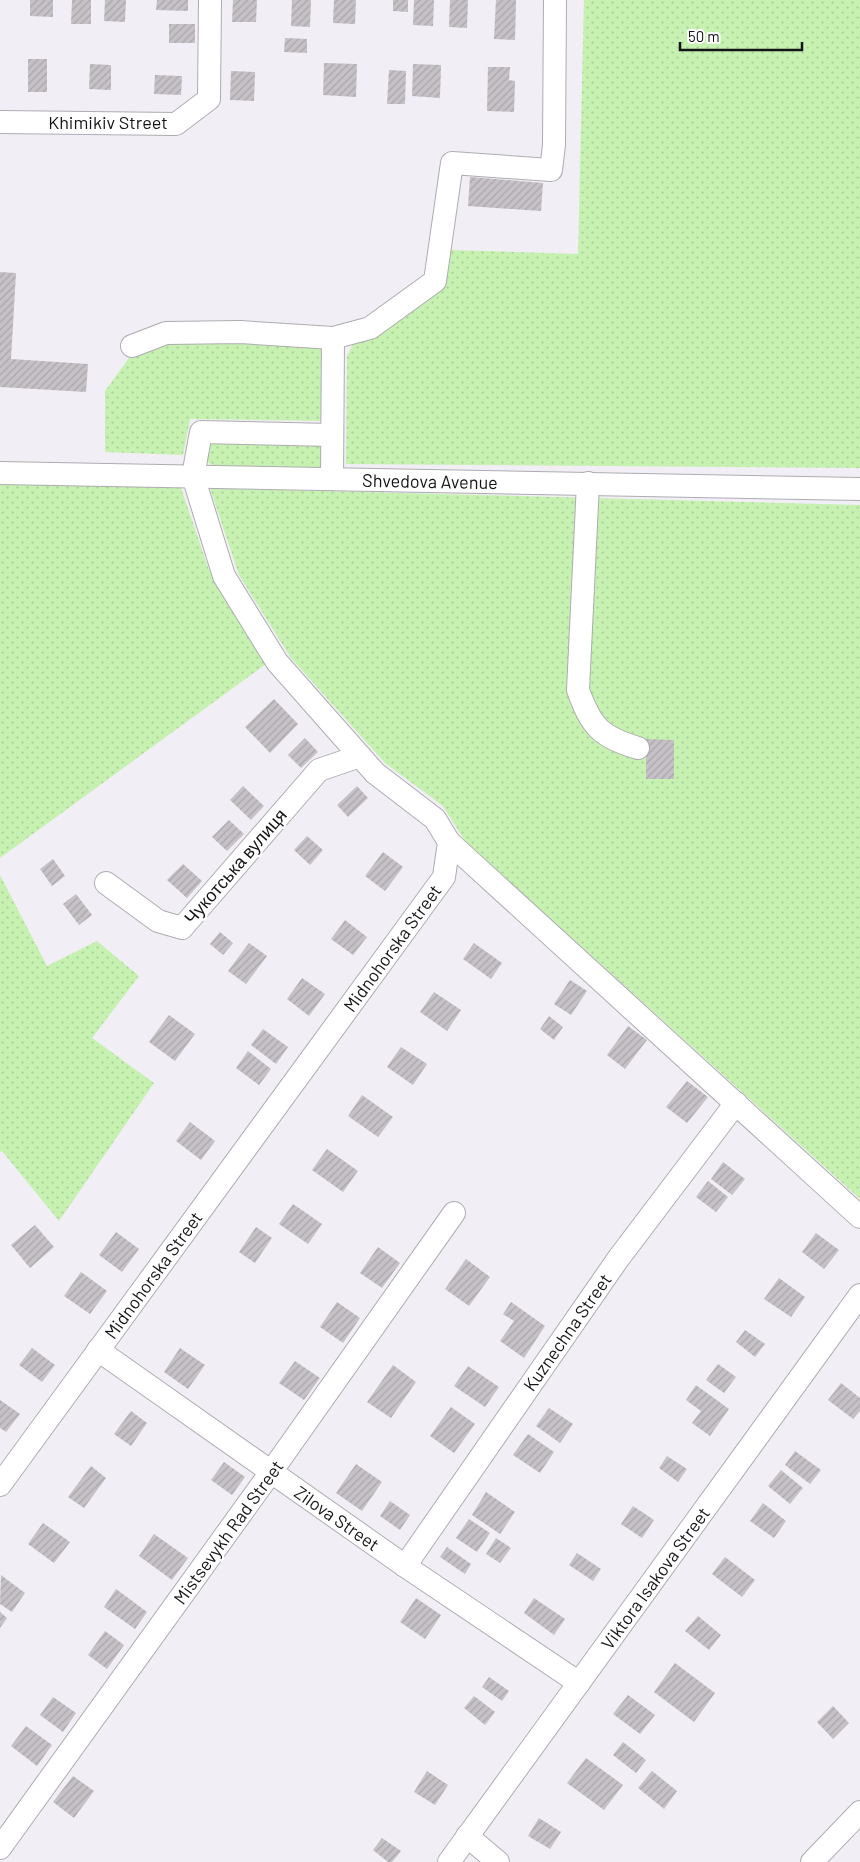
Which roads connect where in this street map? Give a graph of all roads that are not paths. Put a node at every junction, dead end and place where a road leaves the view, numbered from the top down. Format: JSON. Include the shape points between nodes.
{"nodes":[{"id":1,"x":210,"y":0,"type":"edge"},
{"id":2,"x":555,"y":0,"type":"edge"},
{"id":3,"x":0,"y":122,"type":"edge"},
{"id":4,"x":333,"y":338,"type":"junction"},
{"id":5,"x":132,"y":346,"type":"dead end"},
{"id":6,"x":332,"y":435,"type":"junction"},
{"id":7,"x":0,"y":472,"type":"edge"},
{"id":8,"x":193,"y":476,"type":"junction"},
{"id":9,"x":332,"y":479,"type":"junction"},
{"id":10,"x":588,"y":483,"type":"junction"},
{"id":11,"x":860,"y":489,"type":"edge"},
{"id":12,"x":638,"y":748,"type":"dead end"},
{"id":13,"x":360,"y":756,"type":"junction"},
{"id":14,"x":449,"y":842,"type":"junction"},
{"id":15,"x":106,"y":884,"type":"dead end"},
{"id":16,"x":736,"y":1103,"type":"junction"},
{"id":17,"x":454,"y":1213,"type":"dead end"},
{"id":18,"x":860,"y":1217,"type":"edge"},
{"id":19,"x":860,"y":1295,"type":"edge"},
{"id":20,"x":98,"y":1350,"type":"junction"},
{"id":21,"x":271,"y":1472,"type":"junction"},
{"id":22,"x":0,"y":1485,"type":"edge"},
{"id":23,"x":405,"y":1566,"type":"junction"},
{"id":24,"x":579,"y":1683,"type":"junction"},
{"id":25,"x":860,"y":1812,"type":"edge"},
{"id":26,"x":467,"y":1836,"type":"junction"},
{"id":27,"x":0,"y":1848,"type":"edge"},
{"id":28,"x":449,"y":1862,"type":"edge"},
{"id":29,"x":498,"y":1862,"type":"edge"},
{"id":30,"x":812,"y":1862,"type":"edge"}],
"edges":[{"from":1,"to":3,"type":"street","name":"Khimikiv Street","via":[[209,99],[176,124]]},
{"from":2,"to":4,"type":"street","via":[[551,170],[452,163],[435,280],[370,328]]},
{"from":4,"to":5,"type":"street","via":[[240,332],[166,333]]},
{"from":4,"to":6,"type":"street"},
{"from":6,"to":8,"type":"street","via":[[201,432]]},
{"from":6,"to":9,"type":"street"},
{"from":7,"to":8,"type":"street","name":"Shvedova Avenue"},
{"from":8,"to":9,"type":"street","name":"Shvedova Avenue"},
{"from":8,"to":13,"type":"street","via":[[224,576],[277,662]]},
{"from":9,"to":10,"type":"street","name":"Shvedova Avenue"},
{"from":10,"to":11,"type":"street","name":"Shvedova Avenue"},
{"from":10,"to":12,"type":"street","via":[[578,690],[586,714],[595,726],[610,738]]},
{"from":13,"to":14,"type":"street","via":[[375,773],[435,819]]},
{"from":13,"to":15,"type":"street","name":"Чукотська вулиця","via":[[319,770],[182,928],[158,921]]},
{"from":14,"to":16,"type":"street"},
{"from":14,"to":20,"type":"street","name":"Midnohorska Street","via":[[444,877]]},
{"from":16,"to":18,"type":"street"},
{"from":16,"to":23,"type":"street","name":"Kuznechna Street","via":[[618,1258]]},
{"from":17,"to":21,"type":"street","name":"Mistsevykh Rad Street"},
{"from":19,"to":24,"type":"street","name":"Viktora Isakova Street"},
{"from":20,"to":21,"type":"street","name":"Zilova Street"},
{"from":20,"to":22,"type":"street","name":"Midnohorska Street"},
{"from":21,"to":23,"type":"street","name":"Zilova Street"},
{"from":21,"to":27,"type":"street","name":"Mistsevykh Rad Street"},
{"from":23,"to":24,"type":"street","name":"Zilova Street"},
{"from":24,"to":26,"type":"street","name":"Viktora Isakova Street"},
{"from":25,"to":30,"type":"street"},
{"from":26,"to":28,"type":"street","name":"Viktora Isakova Street"},
{"from":26,"to":29,"type":"street"}]}
